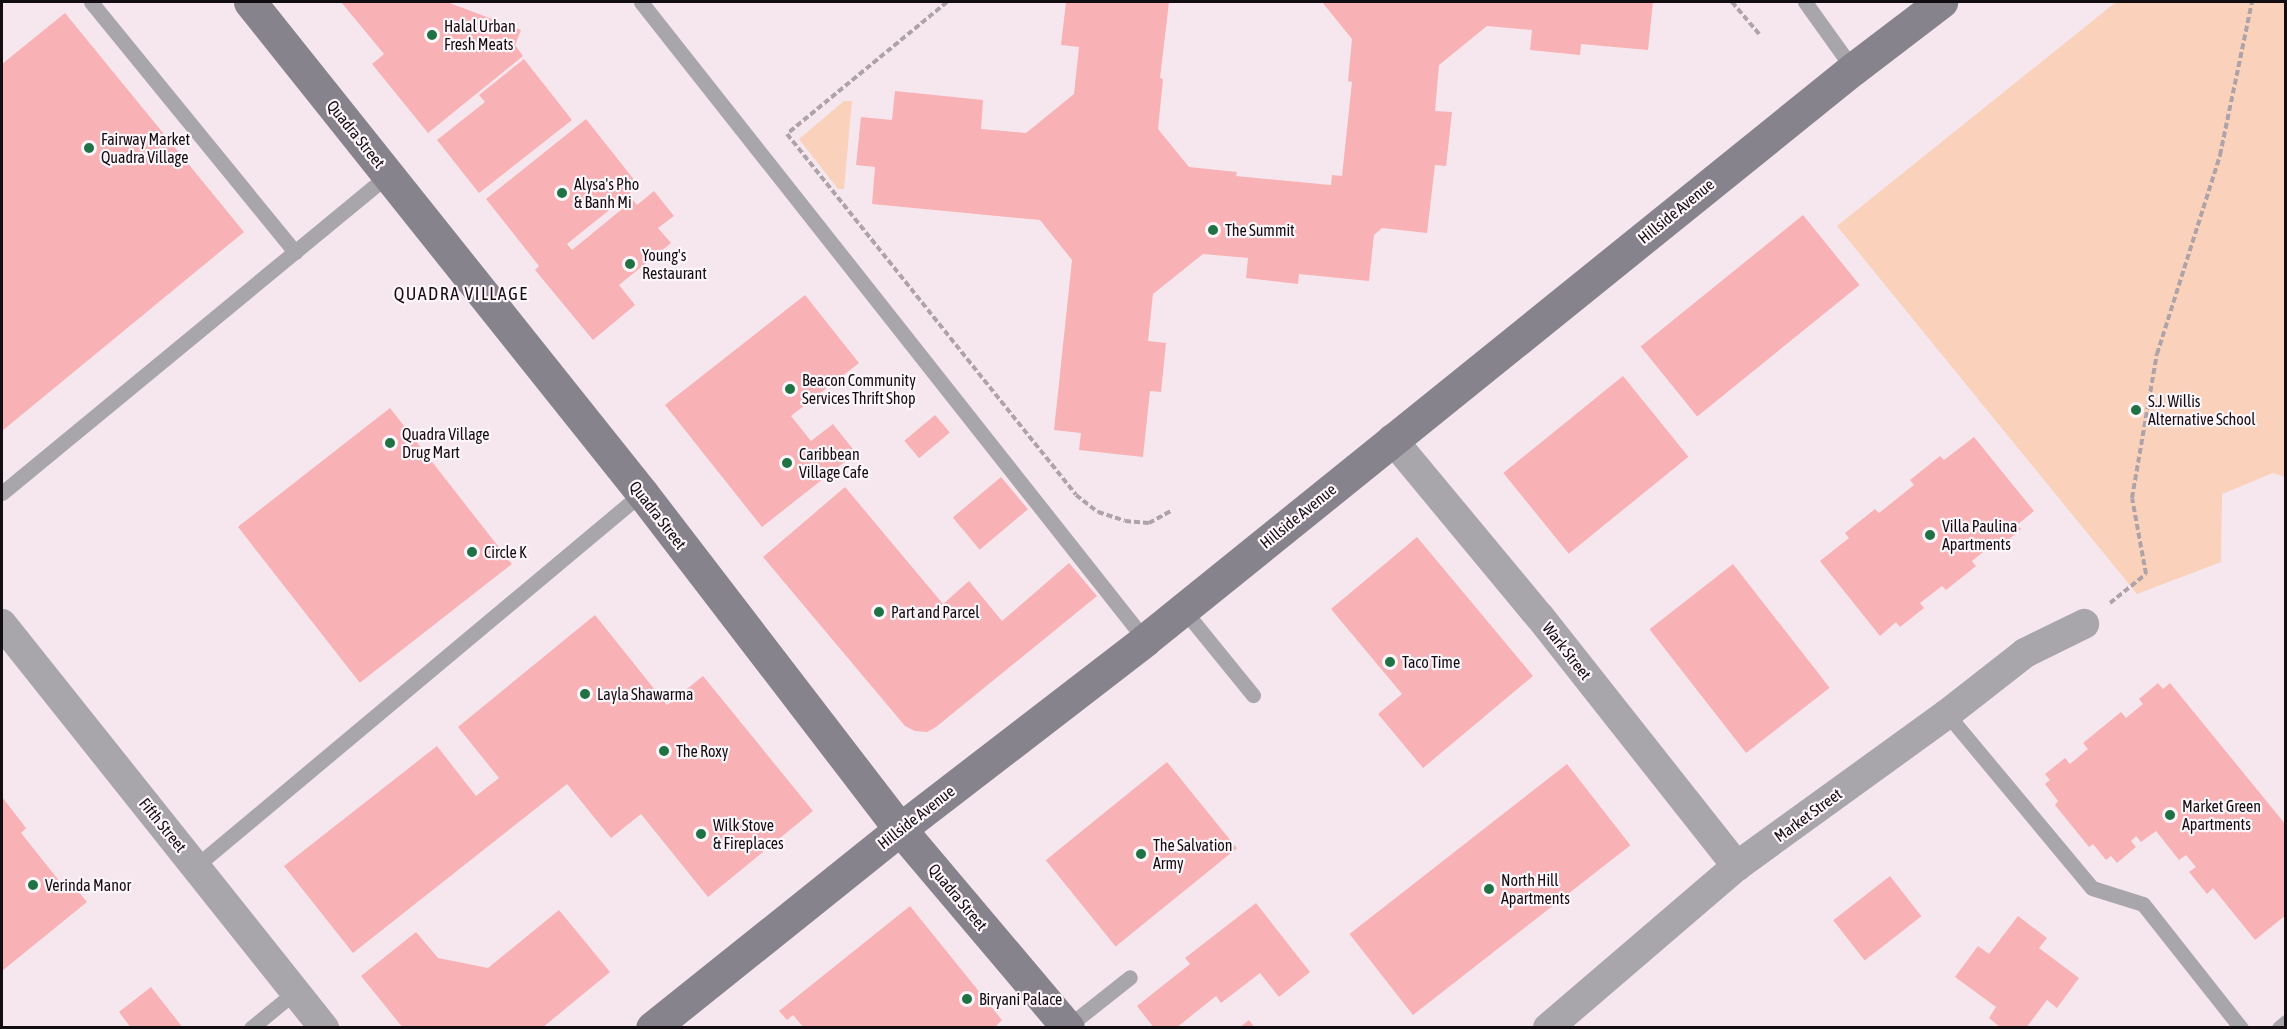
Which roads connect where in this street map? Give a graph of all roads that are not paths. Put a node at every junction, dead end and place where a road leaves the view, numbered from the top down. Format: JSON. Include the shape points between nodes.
{"nodes":[{"id":1,"x":91,"y":2,"type":"edge"},
{"id":2,"x":250,"y":2,"type":"edge"},
{"id":3,"x":641,"y":2,"type":"edge"},
{"id":4,"x":1805,"y":2,"type":"edge"},
{"id":5,"x":1941,"y":2,"type":"edge"},
{"id":6,"x":1852,"y":69,"type":"junction"},
{"id":7,"x":388,"y":175,"type":"junction"},
{"id":8,"x":295,"y":252,"type":"junction"},
{"id":9,"x":1392,"y":439,"type":"junction"},
{"id":10,"x":2,"y":493,"type":"edge"},
{"id":11,"x":642,"y":493,"type":"junction"},
{"id":12,"x":1183,"y":609,"type":"junction"},
{"id":13,"x":2,"y":624,"type":"edge"},
{"id":14,"x":2084,"y":624,"type":"road end"},
{"id":15,"x":1145,"y":640,"type":"junction"},
{"id":16,"x":1253,"y":695,"type":"dead end"},
{"id":17,"x":1947,"y":714,"type":"junction"},
{"id":18,"x":900,"y":829,"type":"junction"},
{"id":19,"x":196,"y":866,"type":"junction"},
{"id":20,"x":1737,"y":866,"type":"junction"},
{"id":21,"x":1130,"y":977,"type":"dead end"},
{"id":22,"x":296,"y":991,"type":"junction"},
{"id":23,"x":2286,"y":1022,"type":"edge"},
{"id":24,"x":1067,"y":1027,"type":"edge"},
{"id":25,"x":251,"y":1028,"type":"edge"},
{"id":26,"x":324,"y":1028,"type":"edge"},
{"id":27,"x":652,"y":1028,"type":"edge"},
{"id":28,"x":1548,"y":1028,"type":"edge"},
{"id":29,"x":2241,"y":1028,"type":"edge"},
{"id":30,"x":2279,"y":1028,"type":"edge"}],
"edges":[{"from":1,"to":8,"type":"lane"},
{"from":2,"to":7,"type":"main road","name":"Quadra Street"},
{"from":3,"to":15,"type":"lane"},
{"from":4,"to":6,"type":"lane"},
{"from":5,"to":6,"type":"main road","name":"Hillside Avenue"},
{"from":6,"to":9,"type":"main road","name":"Hillside Avenue"},
{"from":7,"to":8,"type":"lane"},
{"from":7,"to":11,"type":"main road","name":"Quadra Street"},
{"from":8,"to":10,"type":"lane"},
{"from":9,"to":12,"type":"main road","name":"Hillside Avenue"},
{"from":9,"to":20,"type":"street","name":"Wark Street"},
{"from":11,"to":18,"type":"main road","name":"Quadra Street"},
{"from":11,"to":19,"type":"lane"},
{"from":12,"to":15,"type":"main road","name":"Hillside Avenue"},
{"from":12,"to":16,"type":"lane"},
{"from":13,"to":19,"type":"street","name":"Fifth Street"},
{"from":14,"to":17,"type":"street","name":"Market Street","via":[[2025,653]]},
{"from":15,"to":18,"type":"main road","name":"Hillside Avenue"},
{"from":17,"to":20,"type":"street","name":"Market Street"},
{"from":17,"to":29,"type":"lane","via":[[2092,888],[2143,904]]},
{"from":18,"to":24,"type":"main road","name":"Quadra Street"},
{"from":18,"to":27,"type":"main road","name":"Hillside Avenue"},
{"from":19,"to":22,"type":"street","name":"Fifth Street"},
{"from":20,"to":28,"type":"street","name":"Market Street"},
{"from":21,"to":24,"type":"lane"},
{"from":22,"to":25,"type":"lane"},
{"from":22,"to":26,"type":"street","name":"Fifth Street"},
{"from":23,"to":30,"type":"lane"}]}
